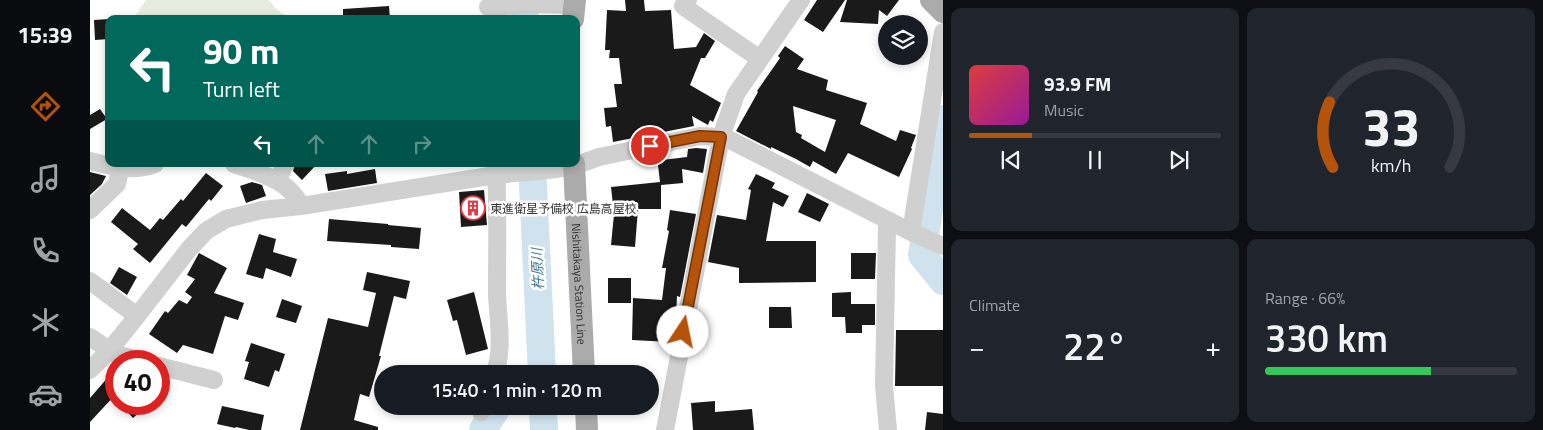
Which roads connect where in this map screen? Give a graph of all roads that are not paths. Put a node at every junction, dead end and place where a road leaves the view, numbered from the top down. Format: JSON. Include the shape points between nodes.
{"nodes":[{"id":1,"x":688,"y":0,"type":"edge"},
{"id":2,"x":802,"y":0,"type":"edge"},
{"id":3,"x":931,"y":0,"type":"edge"},
{"id":4,"x":490,"y":8,"type":"edge"},
{"id":5,"x":574,"y":8,"type":"edge"},
{"id":6,"x":943,"y":12,"type":"edge"},
{"id":7,"x":943,"y":32,"type":"edge"},
{"id":8,"x":760,"y":59,"type":"junction"},
{"id":9,"x":721,"y":137,"type":"junction"},
{"id":10,"x":90,"y":161,"type":"edge"},
{"id":11,"x":580,"y":163,"type":"edge"},
{"id":12,"x":105,"y":165,"type":"edge"},
{"id":13,"x":112,"y":167,"type":"edge"},
{"id":14,"x":148,"y":167,"type":"edge"},
{"id":15,"x":242,"y":167,"type":"edge"},
{"id":16,"x":284,"y":167,"type":"edge"},
{"id":17,"x":563,"y":167,"type":"edge"},
{"id":18,"x":574,"y":167,"type":"edge"},
{"id":19,"x":120,"y":169,"type":"junction"},
{"id":20,"x":499,"y":171,"type":"edge"},
{"id":21,"x":278,"y":180,"type":"junction"},
{"id":22,"x":301,"y":206,"type":"junction"},
{"id":23,"x":90,"y":210,"type":"edge"},
{"id":24,"x":890,"y":221,"type":"junction"},
{"id":25,"x":911,"y":232,"type":"junction"},
{"id":26,"x":940,"y":245,"type":"edge"},
{"id":27,"x":90,"y":281,"type":"edge"},
{"id":28,"x":137,"y":316,"type":"junction"},
{"id":29,"x":90,"y":337,"type":"edge"},
{"id":30,"x":109,"y":350,"type":"joint"},
{"id":31,"x":105,"y":354,"type":"edge"},
{"id":32,"x":497,"y":365,"type":"edge"},
{"id":33,"x":584,"y":365,"type":"edge"},
{"id":34,"x":170,"y":369,"type":"edge"},
{"id":35,"x":90,"y":370,"type":"edge"},
{"id":36,"x":214,"y":380,"type":"dead end"},
{"id":37,"x":586,"y":415,"type":"edge"},
{"id":38,"x":587,"y":430,"type":"edge"},
{"id":39,"x":665,"y":430,"type":"edge"},
{"id":40,"x":888,"y":430,"type":"edge"}],
"edges":[{"from":1,"to":8,"type":"street","via":[[683,6]]},
{"from":2,"to":8,"type":"street"},
{"from":3,"to":6,"type":"main road"},
{"from":4,"to":5,"type":"street","via":[[532,4]]},
{"from":7,"to":25,"type":"street"},
{"from":8,"to":9,"type":"street","via":[[736,94]]},
{"from":9,"to":11,"type":"street","via":[[700,136]]},
{"from":9,"to":24,"type":"street"},
{"from":9,"to":39,"type":"street"},
{"from":10,"to":12,"type":"street"},
{"from":13,"to":19,"type":"street"},
{"from":14,"to":19,"type":"street"},
{"from":15,"to":21,"type":"street"},
{"from":16,"to":21,"type":"street"},
{"from":17,"to":20,"type":"street"},
{"from":18,"to":33,"type":"main road","name":"Nishitakaya Station Line"},
{"from":19,"to":23,"type":"street","via":[[117,184]]},
{"from":20,"to":22,"type":"street"},
{"from":20,"to":32,"type":"street"},
{"from":21,"to":22,"type":"street"},
{"from":22,"to":28,"type":"street","via":[[262,210],[226,219],[206,231]]},
{"from":24,"to":25,"type":"street"},
{"from":24,"to":40,"type":"street","via":[[887,227],[884,386]]},
{"from":25,"to":26,"type":"street"},
{"from":27,"to":28,"type":"street"},
{"from":28,"to":30,"type":"street"},
{"from":29,"to":30,"type":"street"},
{"from":31,"to":35,"type":"street"},
{"from":34,"to":36,"type":"street"},
{"from":37,"to":38,"type":"main road"}]}
